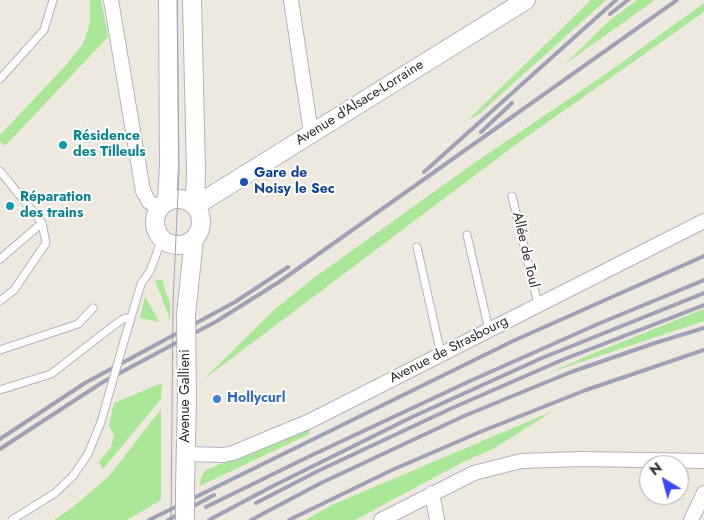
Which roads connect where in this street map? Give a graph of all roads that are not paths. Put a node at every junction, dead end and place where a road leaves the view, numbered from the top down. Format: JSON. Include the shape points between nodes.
{"nodes":[{"id":1,"x":53,"y":0,"type":"edge"},
{"id":2,"x":111,"y":0,"type":"edge"},
{"id":3,"x":168,"y":0,"type":"edge"},
{"id":4,"x":192,"y":0,"type":"edge"},
{"id":5,"x":290,"y":0,"type":"edge"},
{"id":6,"x":526,"y":0,"type":"edge"},
{"id":7,"x":0,"y":79,"type":"edge"},
{"id":8,"x":312,"y":133,"type":"junction"},
{"id":9,"x":0,"y":172,"type":"edge"},
{"id":10,"x":512,"y":196,"type":"dead end"},
{"id":11,"x":164,"y":204,"type":"junction"},
{"id":12,"x":195,"y":206,"type":"junction"},
{"id":13,"x":704,"y":221,"type":"edge"},
{"id":14,"x":42,"y":224,"type":"junction"},
{"id":15,"x":466,"y":235,"type":"dead end"},
{"id":16,"x":178,"y":241,"type":"junction"},
{"id":17,"x":417,"y":247,"type":"dead end"},
{"id":18,"x":0,"y":259,"type":"edge"},
{"id":19,"x":0,"y":301,"type":"edge"},
{"id":20,"x":538,"y":304,"type":"junction"},
{"id":21,"x":93,"y":308,"type":"dead end"},
{"id":22,"x":130,"y":318,"type":"junction"},
{"id":23,"x":489,"y":330,"type":"junction"},
{"id":24,"x":0,"y":350,"type":"edge"},
{"id":25,"x":441,"y":354,"type":"junction"},
{"id":26,"x":0,"y":390,"type":"edge"},
{"id":27,"x":186,"y":454,"type":"junction"},
{"id":28,"x":704,"y":461,"type":"edge"},
{"id":29,"x":432,"y":493,"type":"junction"},
{"id":30,"x":704,"y":493,"type":"edge"},
{"id":31,"x":12,"y":520,"type":"edge"},
{"id":32,"x":185,"y":520,"type":"edge"},
{"id":33,"x":381,"y":520,"type":"edge"},
{"id":34,"x":437,"y":520,"type":"edge"},
{"id":35,"x":691,"y":520,"type":"edge"}],
"edges":[{"from":1,"to":7,"type":"lane","via":[[44,30]]},
{"from":2,"to":11,"type":"street","via":[[143,191],[149,202]]},
{"from":3,"to":11,"type":"street","via":[[169,166]]},
{"from":4,"to":12,"type":"street"},
{"from":5,"to":8,"type":"street"},
{"from":6,"to":8,"type":"street","name":"Avenue d'Alsace-Lorraine"},
{"from":8,"to":12,"type":"street","name":"Avenue d'Alsace-Lorraine"},
{"from":9,"to":14,"type":"lane"},
{"from":10,"to":20,"type":"lane","name":"Allée de Toul"},
{"from":11,"to":12,"type":"street","via":[[178,199]]},
{"from":11,"to":16,"type":"street","via":[[156,215],[157,232]]},
{"from":12,"to":16,"type":"street","via":[[200,214],[199,232]]},
{"from":13,"to":20,"type":"street","name":"Avenue de Strasbourg"},
{"from":14,"to":18,"type":"lane"},
{"from":14,"to":19,"type":"lane","via":[[46,243],[14,290]]},
{"from":15,"to":23,"type":"lane"},
{"from":16,"to":22,"type":"lane","via":[[141,284]]},
{"from":16,"to":27,"type":"street","name":"Avenue Gallieni","bridge":true,"via":[[190,272],[186,315]]},
{"from":17,"to":25,"type":"lane"},
{"from":20,"to":23,"type":"street","name":"Avenue de Strasbourg"},
{"from":21,"to":24,"type":"lane","via":[[78,324]]},
{"from":22,"to":26,"type":"lane","via":[[117,323],[51,374]]},
{"from":22,"to":31,"type":"lane","bridge":true,"via":[[101,422],[81,465],[55,493]]},
{"from":23,"to":25,"type":"street","name":"Avenue de Strasbourg"},
{"from":25,"to":27,"type":"street","name":"Avenue de Strasbourg","via":[[310,421],[233,453]]},
{"from":27,"to":32,"type":"street","name":"Avenue Gallieni","bridge":true},
{"from":28,"to":29,"type":"street","via":[[521,461],[474,473]]},
{"from":29,"to":33,"type":"street"},
{"from":29,"to":34,"type":"street"},
{"from":30,"to":35,"type":"street"}]}
